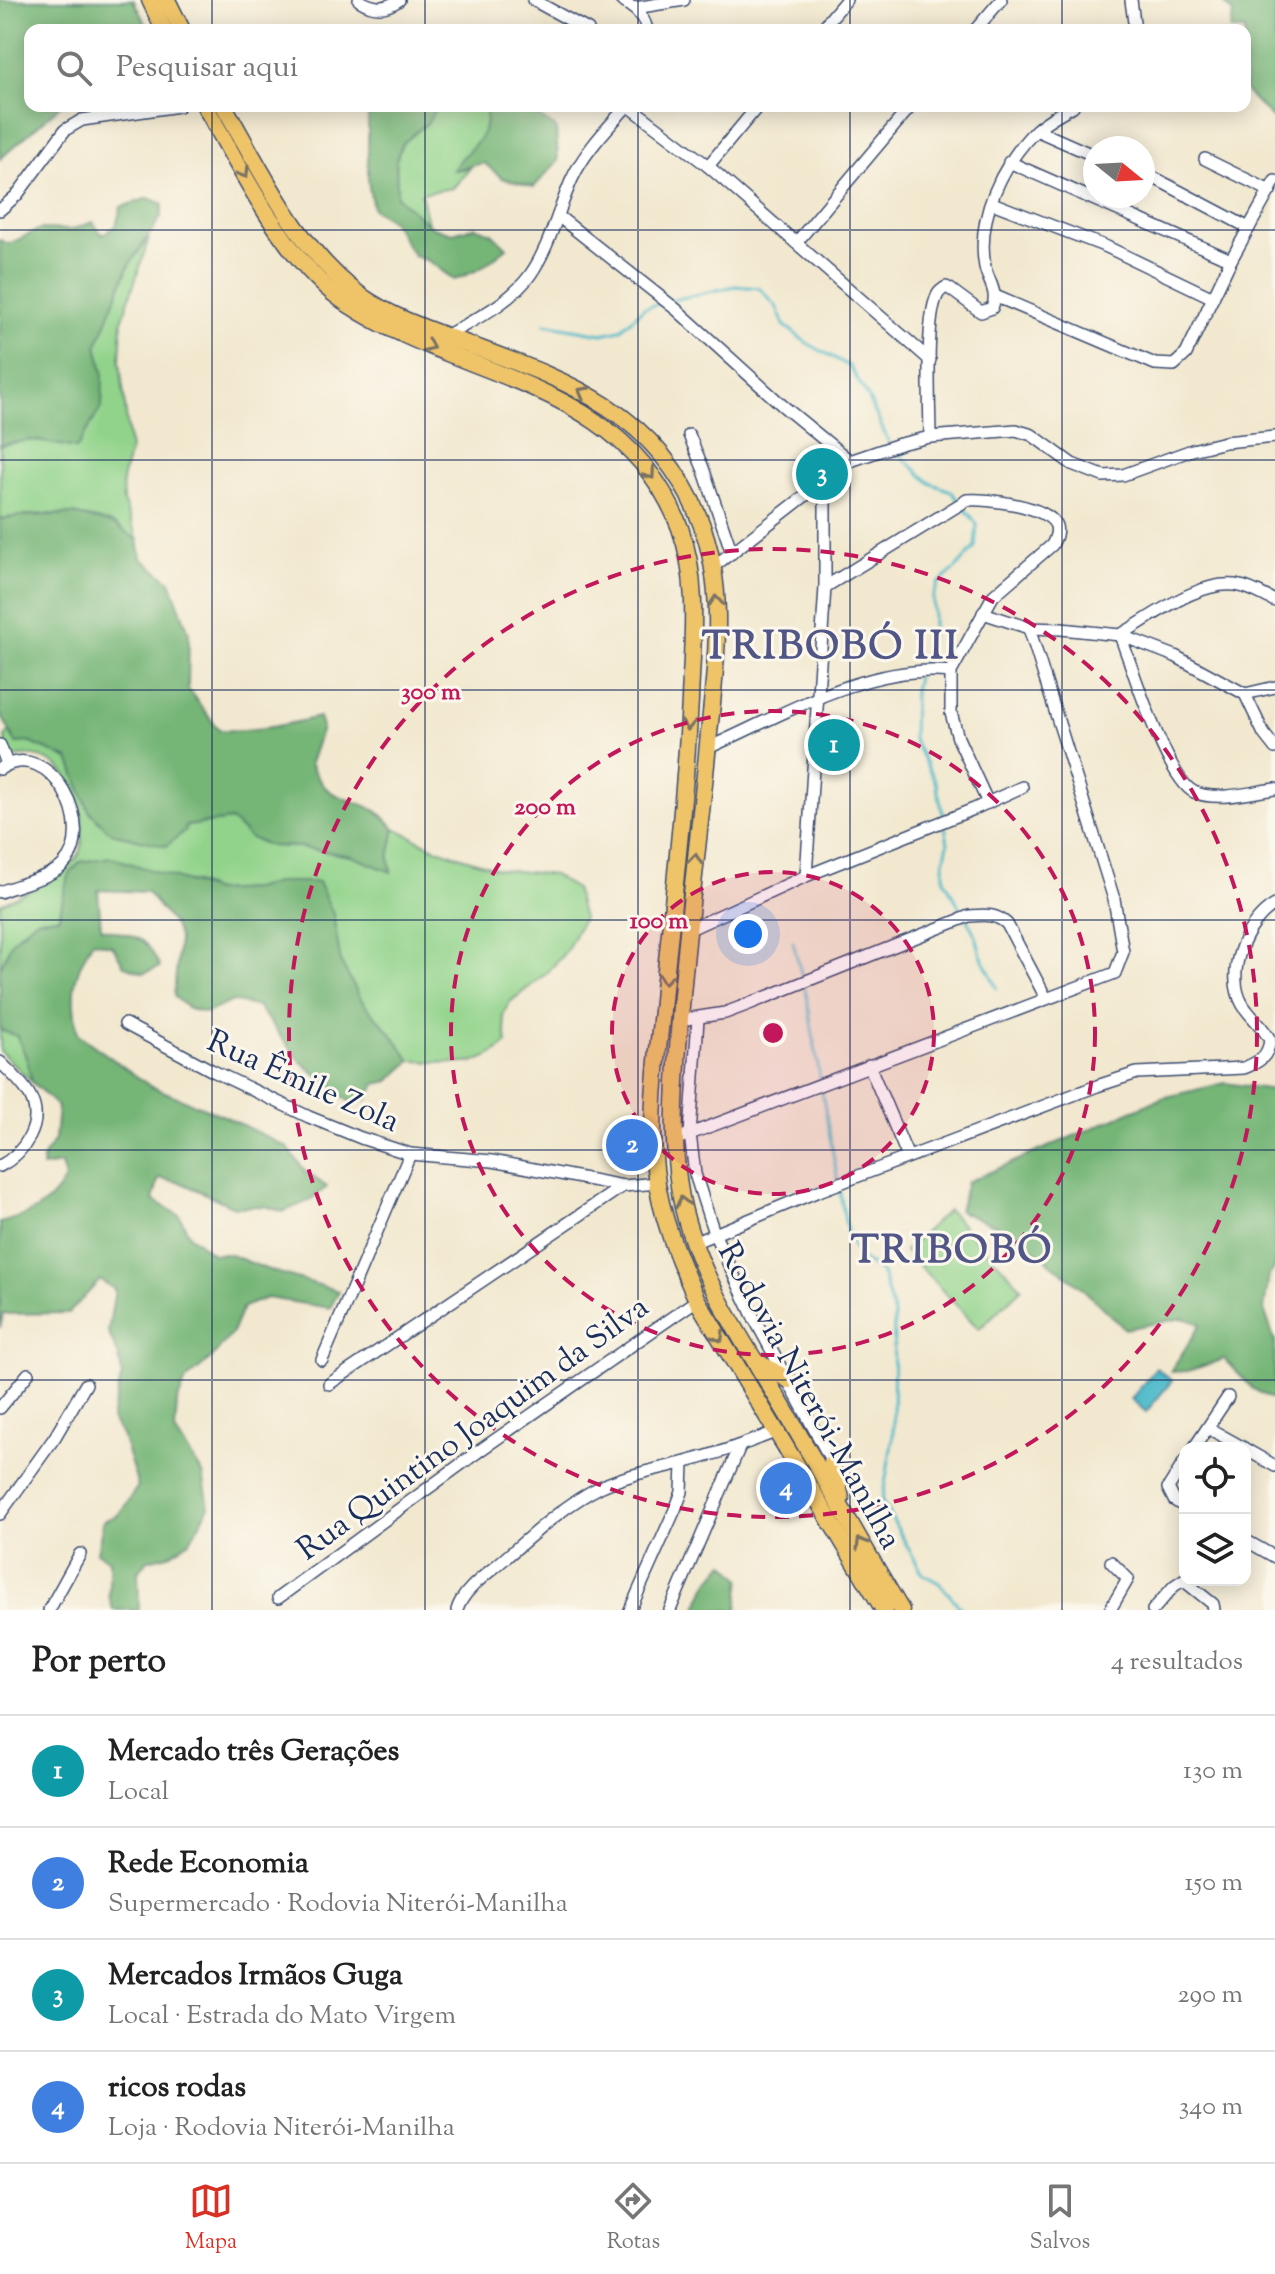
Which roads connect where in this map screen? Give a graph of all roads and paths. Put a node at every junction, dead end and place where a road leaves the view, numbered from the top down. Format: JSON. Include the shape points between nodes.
{"nodes":[{"id":1,"x":150,"y":0,"type":"edge"},
{"id":2,"x":167,"y":0,"type":"edge"},
{"id":3,"x":359,"y":0,"type":"edge"},
{"id":4,"x":399,"y":0,"type":"edge"},
{"id":5,"x":533,"y":0,"type":"edge"},
{"id":6,"x":621,"y":0,"type":"edge"},
{"id":7,"x":684,"y":0,"type":"edge"},
{"id":8,"x":846,"y":0,"type":"edge"},
{"id":9,"x":1131,"y":0,"type":"edge"},
{"id":10,"x":995,"y":2,"type":"edge"},
{"id":11,"x":635,"y":8,"type":"junction"},
{"id":12,"x":161,"y":24,"type":"edge"},
{"id":13,"x":179,"y":24,"type":"edge"},
{"id":14,"x":577,"y":24,"type":"edge"},
{"id":15,"x":646,"y":24,"type":"edge"},
{"id":16,"x":826,"y":24,"type":"edge"},
{"id":17,"x":979,"y":24,"type":"edge"},
{"id":18,"x":1134,"y":24,"type":"edge"},
{"id":19,"x":137,"y":112,"type":"edge"},
{"id":20,"x":209,"y":112,"type":"edge"},
{"id":21,"x":228,"y":112,"type":"edge"},
{"id":22,"x":623,"y":112,"type":"edge"},
{"id":23,"x":636,"y":112,"type":"edge"},
{"id":24,"x":753,"y":112,"type":"edge"},
{"id":25,"x":906,"y":112,"type":"edge"},
{"id":26,"x":1064,"y":112,"type":"edge"},
{"id":27,"x":1036,"y":130,"type":"junction"},
{"id":28,"x":1083,"y":151,"type":"edge"},
{"id":29,"x":1205,"y":159,"type":"dead end"},
{"id":30,"x":1009,"y":162,"type":"junction"},
{"id":31,"x":708,"y":166,"type":"junction"},
{"id":32,"x":1155,"y":178,"type":"edge"},
{"id":33,"x":1272,"y":186,"type":"edge"},
{"id":34,"x":992,"y":203,"type":"junction"},
{"id":35,"x":0,"y":210,"type":"edge"},
{"id":36,"x":558,"y":216,"type":"junction"},
{"id":37,"x":1249,"y":228,"type":"junction"},
{"id":38,"x":796,"y":243,"type":"junction"},
{"id":39,"x":1231,"y":260,"type":"junction"},
{"id":40,"x":995,"y":296,"type":"junction"},
{"id":41,"x":1213,"y":298,"type":"junction"},
{"id":42,"x":446,"y":336,"type":"junction"},
{"id":43,"x":930,"y":360,"type":"junction"},
{"id":44,"x":689,"y":435,"type":"dead end"},
{"id":45,"x":930,"y":437,"type":"junction"},
{"id":46,"x":1275,"y":437,"type":"edge"},
{"id":47,"x":850,"y":461,"type":"junction"},
{"id":48,"x":825,"y":480,"type":"junction"},
{"id":49,"x":732,"y":553,"type":"junction"},
{"id":50,"x":713,"y":567,"type":"junction"},
{"id":51,"x":825,"y":587,"type":"junction"},
{"id":52,"x":1275,"y":601,"type":"edge"},
{"id":53,"x":983,"y":613,"type":"junction"},
{"id":54,"x":1029,"y":628,"type":"junction"},
{"id":55,"x":1120,"y":635,"type":"junction"},
{"id":56,"x":951,"y":672,"type":"junction"},
{"id":57,"x":1275,"y":687,"type":"edge"},
{"id":58,"x":1245,"y":694,"type":"junction"},
{"id":59,"x":816,"y":699,"type":"junction"},
{"id":60,"x":0,"y":745,"type":"edge"},
{"id":61,"x":708,"y":748,"type":"junction"},
{"id":62,"x":1275,"y":748,"type":"edge"},
{"id":63,"x":3,"y":766,"type":"edge"},
{"id":64,"x":1022,"y":787,"type":"dead end"},
{"id":65,"x":1275,"y":789,"type":"edge"},
{"id":66,"x":988,"y":803,"type":"junction"},
{"id":67,"x":806,"y":876,"type":"junction"},
{"id":68,"x":0,"y":892,"type":"edge"},
{"id":69,"x":1275,"y":905,"type":"edge"},
{"id":70,"x":688,"y":930,"type":"junction"},
{"id":71,"x":1046,"y":998,"type":"junction"},
{"id":72,"x":698,"y":1019,"type":"junction"},
{"id":73,"x":680,"y":1020,"type":"junction"},
{"id":74,"x":125,"y":1024,"type":"dead end"},
{"id":75,"x":0,"y":1062,"type":"edge"},
{"id":76,"x":869,"y":1065,"type":"junction"},
{"id":77,"x":682,"y":1137,"type":"junction"},
{"id":78,"x":410,"y":1154,"type":"junction"},
{"id":79,"x":908,"y":1157,"type":"junction"},
{"id":80,"x":0,"y":1166,"type":"edge"},
{"id":81,"x":658,"y":1183,"type":"junction"},
{"id":82,"x":623,"y":1186,"type":"junction"},
{"id":83,"x":714,"y":1233,"type":"junction"},
{"id":84,"x":693,"y":1243,"type":"junction"},
{"id":85,"x":697,"y":1300,"type":"junction"},
{"id":86,"x":322,"y":1360,"type":"dead end"},
{"id":87,"x":756,"y":1361,"type":"junction"},
{"id":88,"x":28,"y":1374,"type":"dead end"},
{"id":89,"x":789,"y":1380,"type":"junction"},
{"id":90,"x":86,"y":1384,"type":"dead end"},
{"id":91,"x":329,"y":1384,"type":"dead end"},
{"id":92,"x":1228,"y":1397,"type":"dead end"},
{"id":93,"x":0,"y":1408,"type":"edge"},
{"id":94,"x":1208,"y":1428,"type":"junction"},
{"id":95,"x":775,"y":1432,"type":"junction"},
{"id":96,"x":1198,"y":1442,"type":"edge"},
{"id":97,"x":1233,"y":1442,"type":"edge"},
{"id":98,"x":740,"y":1446,"type":"junction"},
{"id":99,"x":1251,"y":1452,"type":"edge"},
{"id":100,"x":832,"y":1462,"type":"joint"},
{"id":101,"x":683,"y":1463,"type":"junction"},
{"id":102,"x":1275,"y":1466,"type":"edge"},
{"id":103,"x":1179,"y":1471,"type":"edge"},
{"id":104,"x":1179,"y":1503,"type":"edge"},
{"id":105,"x":0,"y":1514,"type":"edge"},
{"id":106,"x":846,"y":1519,"type":"junction"},
{"id":107,"x":1251,"y":1543,"type":"edge"},
{"id":108,"x":80,"y":1554,"type":"dead end"},
{"id":109,"x":1275,"y":1557,"type":"edge"},
{"id":110,"x":1111,"y":1562,"type":"dead end"},
{"id":111,"x":278,"y":1598,"type":"dead end"},
{"id":112,"x":1113,"y":1609,"type":"edge"},
{"id":113,"x":49,"y":1610,"type":"edge"},
{"id":114,"x":457,"y":1610,"type":"edge"},
{"id":115,"x":630,"y":1610,"type":"edge"},
{"id":116,"x":670,"y":1610,"type":"edge"},
{"id":117,"x":884,"y":1610,"type":"edge"},
{"id":118,"x":901,"y":1610,"type":"edge"},
{"id":119,"x":1153,"y":1610,"type":"edge"},
{"id":120,"x":1214,"y":1610,"type":"edge"}],
"edges":[{"from":1,"to":12,"type":"highway"},
{"from":2,"to":13,"type":"highway"},
{"from":3,"to":4,"type":"street","via":[[380,8]]},
{"from":5,"to":14,"type":"street"},
{"from":6,"to":11,"type":"street"},
{"from":7,"to":11,"type":"street"},
{"from":8,"to":16,"type":"street"},
{"from":9,"to":18,"type":"street"},
{"from":10,"to":17,"type":"street"},
{"from":11,"to":15,"type":"street"},
{"from":19,"to":35,"type":"street","via":[[82,120],[65,130]]},
{"from":20,"to":81,"type":"highway","name":"Rodovia Niterói-Manilha","one_way":true,"via":[[271,218],[317,279],[389,328],[586,413],[639,459],[680,528],[694,605],[688,732],[654,1102]]},
{"from":21,"to":42,"type":"highway","name":"Rodovia Niterói-Manilha","via":[[296,228],[344,283],[367,300]]},
{"from":22,"to":36,"type":"street","via":[[586,155]]},
{"from":23,"to":31,"type":"street"},
{"from":24,"to":31,"type":"street"},
{"from":25,"to":38,"type":"street"},
{"from":26,"to":27,"type":"street"},
{"from":27,"to":28,"type":"street"},
{"from":27,"to":30,"type":"street"},
{"from":29,"to":33,"type":"street"},
{"from":30,"to":34,"type":"street"},
{"from":30,"to":39,"type":"street"},
{"from":31,"to":38,"type":"street"},
{"from":32,"to":37,"type":"street"},
{"from":33,"to":37,"type":"street"},
{"from":34,"to":40,"type":"street","via":[[984,251]]},
{"from":34,"to":41,"type":"street","via":[[1107,247]]},
{"from":36,"to":42,"type":"street","via":[[529,276],[492,309]]},
{"from":36,"to":47,"type":"street","via":[[677,310]]},
{"from":37,"to":39,"type":"street"},
{"from":38,"to":43,"type":"street"},
{"from":39,"to":41,"type":"street"},
{"from":40,"to":41,"type":"street","via":[[1165,366],[1186,354]]},
{"from":40,"to":43,"type":"street","via":[[992,308],[981,312],[950,289],[941,290],[934,308]]},
{"from":50,"to":42,"type":"highway","name":"Rodovia Niterói-Manilha","one_way":true,"via":[[690,498],[644,433],[576,387]]},
{"from":43,"to":45,"type":"street"},
{"from":44,"to":49,"type":"street"},
{"from":45,"to":46,"type":"street","via":[[1024,432],[1072,464],[1103,476],[1123,475],[1225,442]]},
{"from":45,"to":47,"type":"street"},
{"from":47,"to":48,"type":"street"},
{"from":48,"to":49,"type":"street"},
{"from":48,"to":51,"type":"street"},
{"from":49,"to":50,"type":"street"},
{"from":61,"to":50,"type":"highway","name":"Rodovia Niterói-Manilha","one_way":true,"via":[[717,606]]},
{"from":51,"to":53,"type":"street","via":[[962,502],[995,501],[1033,509],[1051,519],[1056,526],[1052,545],[1002,587]]},
{"from":51,"to":59,"type":"street"},
{"from":52,"to":55,"type":"street","via":[[1242,586],[1204,587]]},
{"from":53,"to":54,"type":"street"},
{"from":53,"to":56,"type":"street"},
{"from":54,"to":55,"type":"street"},
{"from":54,"to":71,"type":"street","via":[[1114,899],[1123,952],[1115,973]]},
{"from":55,"to":58,"type":"street","via":[[1175,656]]},
{"from":55,"to":65,"type":"street","via":[[1182,784],[1210,796]]},
{"from":56,"to":59,"type":"street","via":[[908,670]]},
{"from":56,"to":66,"type":"street","via":[[951,713],[958,738]]},
{"from":57,"to":58,"type":"street"},
{"from":58,"to":62,"type":"street"},
{"from":59,"to":61,"type":"street"},
{"from":59,"to":67,"type":"street"},
{"from":60,"to":63,"type":"street"},
{"from":70,"to":61,"type":"highway","name":"Rodovia Niterói-Manilha","one_way":true},
{"from":63,"to":68,"type":"street","via":[[32,764],[48,770],[60,782],[76,834],[73,852],[63,865]]},
{"from":64,"to":66,"type":"street"},
{"from":66,"to":67,"type":"street"},
{"from":67,"to":70,"type":"street"},
{"from":69,"to":79,"type":"street","via":[[1249,934],[1237,962],[1235,981],[1242,1004],[1270,1040],[1265,1057],[1257,1063],[1137,1073]]},
{"from":70,"to":73,"type":"highway","name":"Rodovia Niterói-Manilha"},
{"from":71,"to":72,"type":"street","via":[[1007,924],[988,914],[964,918]]},
{"from":71,"to":76,"type":"street"},
{"from":72,"to":73,"type":"street"},
{"from":72,"to":77,"type":"street"},
{"from":73,"to":77,"type":"highway","name":"Rodovia Niterói-Manilha"},
{"from":74,"to":78,"type":"street","name":"Rua Êmile Zola","via":[[309,1117]]},
{"from":75,"to":80,"type":"street","via":[[30,1094],[36,1111],[25,1144]]},
{"from":76,"to":77,"type":"street"},
{"from":76,"to":79,"type":"street"},
{"from":77,"to":83,"type":"street"},
{"from":84,"to":77,"type":"highway","name":"Rodovia Niterói-Manilha","one_way":true,"via":[[679,1189]]},
{"from":78,"to":82,"type":"street","name":"Rua Êmile Zola","via":[[492,1161]]},
{"from":78,"to":86,"type":"street"},
{"from":79,"to":83,"type":"street"},
{"from":81,"to":82,"type":"street","name":"Rua Êmile Zola"},
{"from":81,"to":85,"type":"highway","name":"Rodovia Niterói-Manilha","via":[[677,1254]]},
{"from":82,"to":91,"type":"street"},
{"from":83,"to":84,"type":"street"},
{"from":83,"to":89,"type":"street"},
{"from":84,"to":87,"type":"highway","name":"Rodovia Niterói-Manilha"},
{"from":85,"to":95,"type":"highway","name":"Rodovia Niterói-Manilha","one_way":true},
{"from":85,"to":111,"type":"street","name":"Rua Quintino Joaquim da Silva"},
{"from":87,"to":89,"type":"highway"},
{"from":87,"to":106,"type":"highway","name":"Rodovia Niterói-Manilha"},
{"from":88,"to":93,"type":"street"},
{"from":89,"to":100,"type":"street"},
{"from":90,"to":105,"type":"street"},
{"from":92,"to":94,"type":"street"},
{"from":94,"to":96,"type":"street"},
{"from":94,"to":97,"type":"street"},
{"from":95,"to":98,"type":"street"},
{"from":95,"to":117,"type":"highway","name":"Rodovia Niterói-Manilha"},
{"from":98,"to":101,"type":"street"},
{"from":98,"to":116,"type":"street"},
{"from":99,"to":102,"type":"street"},
{"from":100,"to":106,"type":"highway"},
{"from":101,"to":114,"type":"street","via":[[597,1489],[518,1547],[469,1590]]},
{"from":101,"to":115,"type":"street","via":[[682,1492]]},
{"from":103,"to":104,"type":"street","via":[[1168,1488]]},
{"from":118,"to":106,"type":"highway","name":"Rodovia Niterói-Manilha","one_way":true},
{"from":107,"to":109,"type":"street"},
{"from":108,"to":113,"type":"street"},
{"from":110,"to":112,"type":"street","via":[[1128,1579]]},
{"from":119,"to":120,"type":"street","via":[[1183,1580]]}]}
